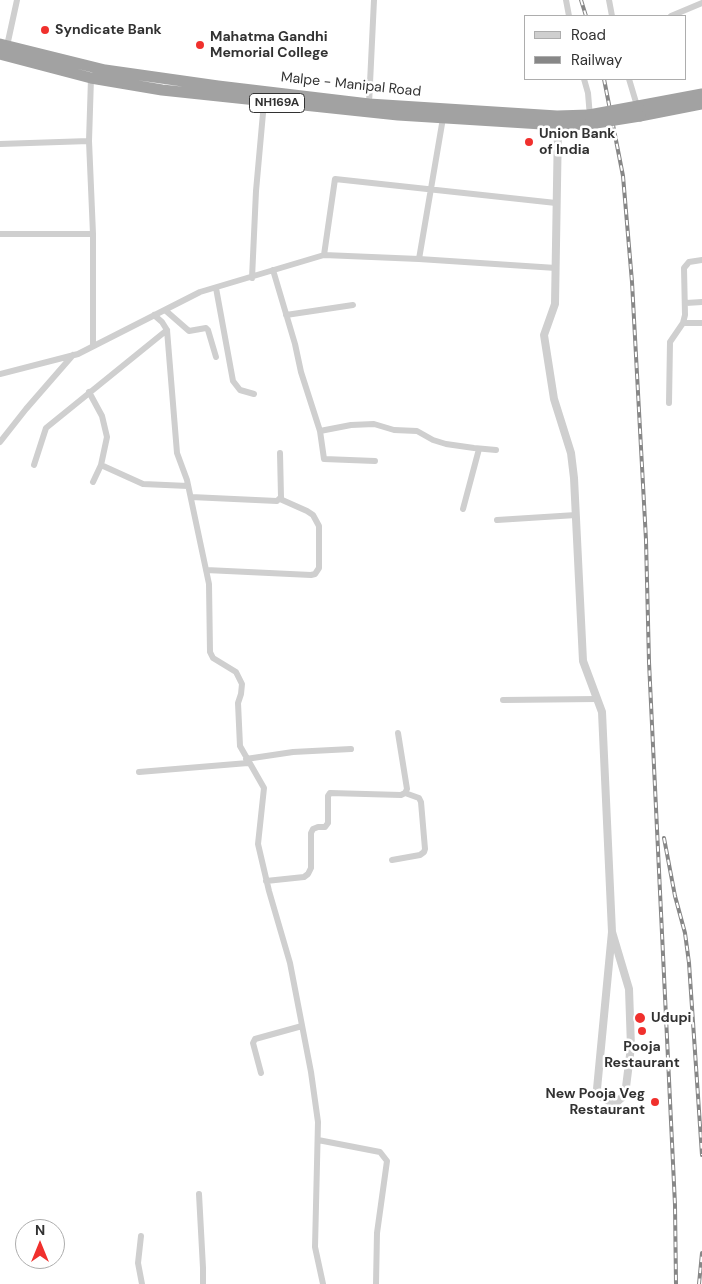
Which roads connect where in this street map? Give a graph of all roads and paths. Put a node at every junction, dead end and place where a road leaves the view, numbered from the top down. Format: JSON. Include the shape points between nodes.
{"nodes":[{"id":1,"x":16,"y":0,"type":"edge"},
{"id":2,"x":374,"y":0,"type":"edge"},
{"id":3,"x":566,"y":0,"type":"edge"},
{"id":4,"x":609,"y":0,"type":"edge"},
{"id":5,"x":702,"y":3,"type":"edge"},
{"id":6,"x":569,"y":15,"type":"edge"},
{"id":7,"x":612,"y":15,"type":"edge"},
{"id":8,"x":673,"y":15,"type":"edge"},
{"id":9,"x":2,"y":48,"type":"edge"},
{"id":10,"x":91,"y":78,"type":"junction"},
{"id":11,"x":584,"y":80,"type":"edge"},
{"id":12,"x":630,"y":80,"type":"edge"},
{"id":13,"x":233,"y":93,"type":"junction"},
{"id":14,"x":702,"y":94,"type":"edge"},
{"id":15,"x":264,"y":102,"type":"junction"},
{"id":16,"x":369,"y":104,"type":"junction"},
{"id":17,"x":702,"y":104,"type":"edge"},
{"id":18,"x":639,"y":111,"type":"junction"},
{"id":19,"x":442,"y":118,"type":"junction"},
{"id":20,"x":590,"y":120,"type":"junction"},
{"id":21,"x":558,"y":125,"type":"junction"},
{"id":22,"x":89,"y":141,"type":"junction"},
{"id":23,"x":0,"y":144,"type":"edge"},
{"id":24,"x":432,"y":189,"type":"junction"},
{"id":25,"x":556,"y":203,"type":"junction"},
{"id":26,"x":0,"y":234,"type":"edge"},
{"id":27,"x":93,"y":234,"type":"junction"},
{"id":28,"x":324,"y":255,"type":"junction"},
{"id":29,"x":420,"y":258,"type":"junction"},
{"id":30,"x":702,"y":260,"type":"edge"},
{"id":31,"x":556,"y":268,"type":"junction"},
{"id":32,"x":272,"y":270,"type":"junction"},
{"id":33,"x":252,"y":278,"type":"junction"},
{"id":34,"x":216,"y":288,"type":"junction"},
{"id":35,"x":702,"y":302,"type":"edge"},
{"id":36,"x":686,"y":303,"type":"junction"},
{"id":37,"x":353,"y":305,"type":"dead end"},
{"id":38,"x":165,"y":310,"type":"junction"},
{"id":39,"x":154,"y":315,"type":"junction"},
{"id":40,"x":286,"y":315,"type":"junction"},
{"id":41,"x":683,"y":323,"type":"junction"},
{"id":42,"x":702,"y":323,"type":"edge"},
{"id":43,"x":167,"y":330,"type":"junction"},
{"id":44,"x":93,"y":346,"type":"junction"},
{"id":45,"x":74,"y":355,"type":"junction"},
{"id":46,"x":216,"y":356,"type":"dead end"},
{"id":47,"x":0,"y":374,"type":"edge"},
{"id":48,"x":89,"y":392,"type":"junction"},
{"id":49,"x":254,"y":394,"type":"dead end"},
{"id":50,"x":669,"y":402,"type":"dead end"},
{"id":51,"x":0,"y":428,"type":"edge"},
{"id":52,"x":320,"y":431,"type":"junction"},
{"id":53,"x":8,"y":432,"type":"junction"},
{"id":54,"x":0,"y":442,"type":"edge"},
{"id":55,"x":479,"y":449,"type":"junction"},
{"id":56,"x":496,"y":450,"type":"dead end"},
{"id":57,"x":280,"y":454,"type":"dead end"},
{"id":58,"x":375,"y":461,"type":"dead end"},
{"id":59,"x":34,"y":465,"type":"dead end"},
{"id":60,"x":100,"y":465,"type":"junction"},
{"id":61,"x":93,"y":482,"type":"dead end"},
{"id":62,"x":188,"y":486,"type":"junction"},
{"id":63,"x":191,"y":497,"type":"junction"},
{"id":64,"x":280,"y":499,"type":"junction"},
{"id":65,"x":463,"y":508,"type":"dead end"},
{"id":66,"x":576,"y":515,"type":"junction"},
{"id":67,"x":497,"y":520,"type":"dead end"},
{"id":68,"x":206,"y":570,"type":"junction"},
{"id":69,"x":597,"y":699,"type":"junction"},
{"id":70,"x":503,"y":700,"type":"dead end"},
{"id":71,"x":398,"y":733,"type":"dead end"},
{"id":72,"x":350,"y":749,"type":"dead end"},
{"id":73,"x":247,"y":761,"type":"junction"},
{"id":74,"x":139,"y":772,"type":"dead end"},
{"id":75,"x":405,"y":793,"type":"junction"},
{"id":76,"x":392,"y":860,"type":"dead end"},
{"id":77,"x":266,"y":881,"type":"junction"},
{"id":78,"x":612,"y":932,"type":"junction"},
{"id":79,"x":302,"y":1026,"type":"junction"},
{"id":80,"x":261,"y":1073,"type":"dead end"},
{"id":81,"x":318,"y":1140,"type":"junction"},
{"id":82,"x":199,"y":1194,"type":"dead end"},
{"id":83,"x":141,"y":1236,"type":"dead end"},
{"id":84,"x":142,"y":1284,"type":"edge"},
{"id":85,"x":202,"y":1284,"type":"edge"},
{"id":86,"x":323,"y":1284,"type":"edge"},
{"id":87,"x":376,"y":1284,"type":"edge"}],
"edges":[{"from":1,"to":9,"type":"street"},
{"from":2,"to":16,"type":"street"},
{"from":3,"to":6,"type":"street"},
{"from":4,"to":7,"type":"street"},
{"from":5,"to":8,"type":"street"},
{"from":9,"to":10,"type":"highway","name":"Malpe - Manipal Road","number":"NH169A"},
{"from":9,"to":13,"type":"highway","name":"Malpe - Manipal Road","number":"NH169A"},
{"from":10,"to":13,"type":"highway","name":"Malpe - Manipal Road","number":"NH169A","via":[[162,90]]},
{"from":10,"to":22,"type":"street"},
{"from":11,"to":20,"type":"street"},
{"from":12,"to":18,"type":"street"},
{"from":13,"to":15,"type":"highway","name":"Malpe - Manipal Road","number":"NH169A"},
{"from":13,"to":16,"type":"highway","name":"Malpe - Manipal Road","number":"NH169A"},
{"from":14,"to":18,"type":"highway","name":"Malpe - Manipal Road","number":"NH169A"},
{"from":15,"to":19,"type":"highway","name":"Malpe - Manipal Road","number":"NH169A"},
{"from":15,"to":33,"type":"street"},
{"from":16,"to":20,"type":"highway","name":"Malpe - Manipal Road","number":"NH169A"},
{"from":17,"to":18,"type":"highway","number":"NH169A"},
{"from":18,"to":20,"type":"highway","name":"Malpe - Manipal Road","number":"NH169A","bridge":true},
{"from":19,"to":21,"type":"highway","name":"Malpe - Manipal Road","number":"NH169A"},
{"from":19,"to":24,"type":"street"},
{"from":20,"to":21,"type":"highway","number":"NH169A"},
{"from":21,"to":25,"type":"street"},
{"from":22,"to":23,"type":"street"},
{"from":22,"to":27,"type":"street"},
{"from":24,"to":25,"type":"street"},
{"from":24,"to":28,"type":"street","via":[[335,179]]},
{"from":24,"to":29,"type":"street"},
{"from":25,"to":31,"type":"street"},
{"from":26,"to":27,"type":"street"},
{"from":27,"to":44,"type":"street"},
{"from":28,"to":29,"type":"street"},
{"from":28,"to":32,"type":"street"},
{"from":29,"to":31,"type":"street"},
{"from":30,"to":36,"type":"street","via":[[689,262],[684,268]]},
{"from":31,"to":66,"type":"street","via":[[555,304],[544,335],[554,399],[571,453]]},
{"from":32,"to":33,"type":"street"},
{"from":32,"to":40,"type":"street"},
{"from":33,"to":34,"type":"street"},
{"from":34,"to":38,"type":"street","via":[[200,292]]},
{"from":34,"to":49,"type":"street","via":[[233,381],[240,390]]},
{"from":35,"to":36,"type":"street"},
{"from":36,"to":41,"type":"street"},
{"from":37,"to":40,"type":"street"},
{"from":38,"to":39,"type":"street"},
{"from":38,"to":46,"type":"street","via":[[189,331],[206,328]]},
{"from":39,"to":43,"type":"street"},
{"from":39,"to":44,"type":"street"},
{"from":40,"to":52,"type":"street"},
{"from":41,"to":42,"type":"street"},
{"from":41,"to":50,"type":"street","via":[[670,342]]},
{"from":43,"to":48,"type":"street"},
{"from":43,"to":62,"type":"street","via":[[177,453]]},
{"from":44,"to":45,"type":"street"},
{"from":45,"to":47,"type":"street"},
{"from":45,"to":53,"type":"street"},
{"from":48,"to":59,"type":"street","via":[[46,428]]},
{"from":48,"to":60,"type":"street","via":[[106,428]]},
{"from":51,"to":53,"type":"street"},
{"from":52,"to":55,"type":"street","via":[[374,424],[394,430],[417,431],[433,440]]},
{"from":52,"to":58,"type":"street","via":[[324,459]]},
{"from":53,"to":54,"type":"street"},
{"from":55,"to":56,"type":"street"},
{"from":55,"to":65,"type":"street"},
{"from":57,"to":64,"type":"street"},
{"from":60,"to":61,"type":"street"},
{"from":60,"to":62,"type":"street","via":[[143,484]]},
{"from":62,"to":63,"type":"street"},
{"from":63,"to":64,"type":"street","via":[[275,502]]},
{"from":63,"to":68,"type":"street"},
{"from":64,"to":68,"type":"street","via":[[313,515],[319,526],[320,568],[316,574]]},
{"from":66,"to":67,"type":"street"},
{"from":66,"to":69,"type":"street","via":[[583,660]]},
{"from":68,"to":73,"type":"street","via":[[210,652],[213,658],[236,672],[242,684],[238,703],[240,746]]},
{"from":69,"to":70,"type":"street"},
{"from":69,"to":78,"type":"street","via":[[602,712]]},
{"from":71,"to":75,"type":"street"},
{"from":72,"to":73,"type":"street","via":[[293,752]]},
{"from":73,"to":74,"type":"street"},
{"from":73,"to":77,"type":"street","via":[[264,788],[258,844]]},
{"from":75,"to":76,"type":"street","via":[[419,798],[421,802],[425,849],[420,855]]},
{"from":75,"to":77,"type":"street","via":[[330,792],[328,824],[311,832],[308,874]]},
{"from":77,"to":79,"type":"street","via":[[290,963]]},
{"from":78,"to":78,"type":"street","via":[[629,989],[631,1047],[625,1095],[618,1101],[601,1097],[597,1089]]},
{"from":79,"to":80,"type":"street","via":[[254,1039]]},
{"from":79,"to":81,"type":"street","via":[[313,1080]]},
{"from":81,"to":86,"type":"street","via":[[315,1247]]},
{"from":81,"to":87,"type":"street","via":[[380,1152],[387,1161],[377,1233]]},
{"from":82,"to":85,"type":"street"},
{"from":83,"to":84,"type":"street","via":[[138,1263]]}]}
